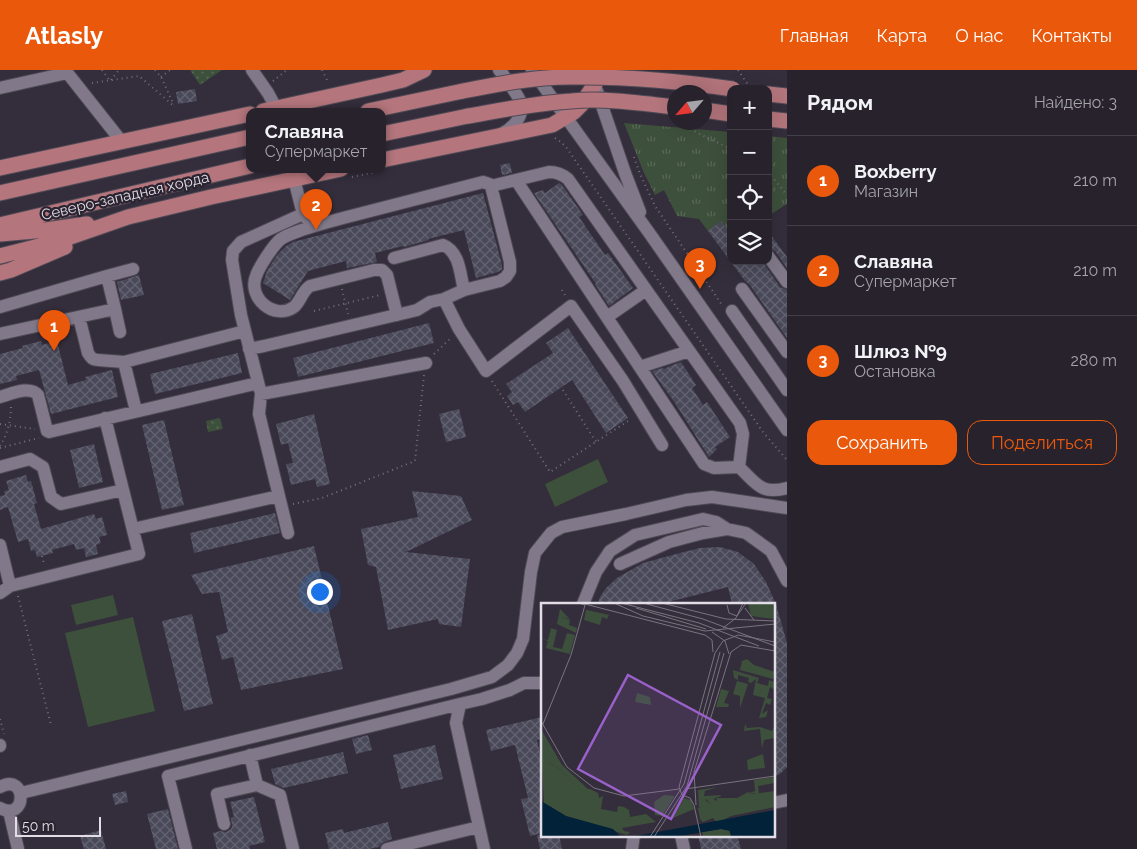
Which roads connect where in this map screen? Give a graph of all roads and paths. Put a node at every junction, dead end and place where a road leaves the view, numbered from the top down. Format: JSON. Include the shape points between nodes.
{"nodes":[{"id":1,"x":102,"y":70,"type":"edge"},
{"id":2,"x":119,"y":70,"type":"edge"},
{"id":3,"x":155,"y":70,"type":"edge"},
{"id":4,"x":170,"y":70,"type":"edge"},
{"id":5,"x":252,"y":70,"type":"edge"},
{"id":6,"x":287,"y":70,"type":"edge"},
{"id":7,"x":322,"y":70,"type":"edge"},
{"id":8,"x":424,"y":70,"type":"edge"},
{"id":9,"x":499,"y":70,"type":"edge"},
{"id":10,"x":532,"y":70,"type":"edge"},
{"id":11,"x":738,"y":70,"type":"edge"},
{"id":12,"x":66,"y":71,"type":"edge"},
{"id":13,"x":161,"y":77,"type":"junction"},
{"id":14,"x":593,"y":77,"type":"edge"},
{"id":15,"x":110,"y":80,"type":"junction"},
{"id":16,"x":327,"y":80,"type":"dead end"},
{"id":17,"x":92,"y":84,"type":"dead end"},
{"id":18,"x":269,"y":84,"type":"dead end"},
{"id":19,"x":748,"y":85,"type":"edge"},
{"id":20,"x":0,"y":88,"type":"edge"},
{"id":21,"x":727,"y":88,"type":"edge"},
{"id":22,"x":772,"y":94,"type":"edge"},
{"id":23,"x":787,"y":96,"type":"edge"},
{"id":24,"x":667,"y":106,"type":"edge"},
{"id":25,"x":270,"y":108,"type":"edge"},
{"id":26,"x":279,"y":108,"type":"edge"},
{"id":27,"x":382,"y":108,"type":"edge"},
{"id":28,"x":712,"y":111,"type":"edge"},
{"id":29,"x":727,"y":113,"type":"edge"},
{"id":30,"x":246,"y":115,"type":"edge"},
{"id":31,"x":566,"y":118,"type":"junction"},
{"id":32,"x":772,"y":119,"type":"edge"},
{"id":33,"x":787,"y":121,"type":"edge"},
{"id":34,"x":691,"y":130,"type":"edge"},
{"id":35,"x":386,"y":133,"type":"edge"},
{"id":36,"x":498,"y":136,"type":"junction"},
{"id":37,"x":246,"y":138,"type":"edge"},
{"id":38,"x":122,"y":142,"type":"junction"},
{"id":39,"x":561,"y":142,"type":"dead end"},
{"id":40,"x":727,"y":147,"type":"edge"},
{"id":41,"x":67,"y":153,"type":"junction"},
{"id":42,"x":633,"y":156,"type":"dead end"},
{"id":43,"x":386,"y":159,"type":"edge"},
{"id":44,"x":246,"y":167,"type":"edge"},
{"id":45,"x":0,"y":168,"type":"edge"},
{"id":46,"x":322,"y":173,"type":"edge"},
{"id":47,"x":770,"y":175,"type":"edge"},
{"id":48,"x":0,"y":179,"type":"edge"},
{"id":49,"x":294,"y":179,"type":"junction"},
{"id":50,"x":516,"y":180,"type":"junction"},
{"id":51,"x":491,"y":186,"type":"junction"},
{"id":52,"x":0,"y":193,"type":"edge"},
{"id":53,"x":787,"y":195,"type":"edge"},
{"id":54,"x":303,"y":214,"type":"junction"},
{"id":55,"x":128,"y":217,"type":"junction"},
{"id":56,"x":0,"y":225,"type":"edge"},
{"id":57,"x":314,"y":226,"type":"junction"},
{"id":58,"x":0,"y":234,"type":"edge"},
{"id":59,"x":650,"y":234,"type":"junction"},
{"id":60,"x":0,"y":256,"type":"edge"},
{"id":61,"x":394,"y":258,"type":"dead end"},
{"id":62,"x":772,"y":261,"type":"edge"},
{"id":63,"x":133,"y":269,"type":"dead end"},
{"id":64,"x":0,"y":273,"type":"edge"},
{"id":65,"x":108,"y":276,"type":"junction"},
{"id":66,"x":339,"y":278,"type":"junction"},
{"id":67,"x":787,"y":282,"type":"edge"},
{"id":68,"x":742,"y":289,"type":"dead end"},
{"id":69,"x":464,"y":290,"type":"junction"},
{"id":70,"x":646,"y":290,"type":"junction"},
{"id":71,"x":392,"y":292,"type":"junction"},
{"id":72,"x":444,"y":299,"type":"junction"},
{"id":73,"x":346,"y":303,"type":"junction"},
{"id":74,"x":0,"y":308,"type":"edge"},
{"id":75,"x":115,"y":309,"type":"junction"},
{"id":76,"x":729,"y":310,"type":"joint"},
{"id":77,"x":314,"y":311,"type":"dead end"},
{"id":78,"x":397,"y":315,"type":"junction"},
{"id":79,"x":79,"y":317,"type":"junction"},
{"id":80,"x":607,"y":317,"type":"junction"},
{"id":81,"x":349,"y":318,"type":"dead end"},
{"id":82,"x":459,"y":329,"type":"junction"},
{"id":83,"x":245,"y":331,"type":"junction"},
{"id":84,"x":120,"y":332,"type":"dead end"},
{"id":85,"x":0,"y":334,"type":"edge"},
{"id":86,"x":249,"y":349,"type":"junction"},
{"id":87,"x":689,"y":351,"type":"junction"},
{"id":88,"x":787,"y":352,"type":"edge"},
{"id":89,"x":124,"y":362,"type":"junction"},
{"id":90,"x":426,"y":363,"type":"junction"},
{"id":91,"x":640,"y":366,"type":"junction"},
{"id":92,"x":486,"y":371,"type":"junction"},
{"id":93,"x":259,"y":388,"type":"junction"},
{"id":94,"x":563,"y":390,"type":"dead end"},
{"id":95,"x":787,"y":390,"type":"edge"},
{"id":96,"x":5,"y":400,"type":"edge"},
{"id":97,"x":136,"y":411,"type":"junction"},
{"id":98,"x":642,"y":412,"type":"junction"},
{"id":99,"x":105,"y":418,"type":"junction"},
{"id":100,"x":0,"y":424,"type":"edge"},
{"id":101,"x":9,"y":425,"type":"junction"},
{"id":102,"x":787,"y":430,"type":"edge"},
{"id":103,"x":48,"y":431,"type":"junction"},
{"id":104,"x":596,"y":442,"type":"junction"},
{"id":105,"x":662,"y":445,"type":"dead end"},
{"id":106,"x":0,"y":447,"type":"edge"},
{"id":107,"x":787,"y":460,"type":"edge"},
{"id":108,"x":0,"y":467,"type":"edge"},
{"id":109,"x":739,"y":467,"type":"junction"},
{"id":110,"x":779,"y":486,"type":"edge"},
{"id":111,"x":123,"y":490,"type":"junction"},
{"id":112,"x":280,"y":501,"type":"junction"},
{"id":113,"x":787,"y":508,"type":"edge"},
{"id":114,"x":133,"y":529,"type":"junction"},
{"id":115,"x":727,"y":529,"type":"junction"},
{"id":116,"x":288,"y":533,"type":"dead end"},
{"id":117,"x":0,"y":545,"type":"edge"},
{"id":118,"x":620,"y":564,"type":"dead end"},
{"id":119,"x":787,"y":581,"type":"edge"},
{"id":120,"x":9,"y":587,"type":"edge"},
{"id":121,"x":583,"y":603,"type":"edge"},
{"id":122,"x":541,"y":683,"type":"edge"},
{"id":123,"x":460,"y":704,"type":"junction"},
{"id":124,"x":50,"y":725,"type":"dead end"},
{"id":125,"x":250,"y":755,"type":"junction"},
{"id":126,"x":2,"y":782,"type":"edge"},
{"id":127,"x":258,"y":784,"type":"junction"},
{"id":128,"x":21,"y":794,"type":"junction"},
{"id":129,"x":787,"y":800,"type":"edge"},
{"id":130,"x":774,"y":803,"type":"edge"},
{"id":131,"x":4,"y":810,"type":"edge"},
{"id":132,"x":224,"y":824,"type":"dead end"},
{"id":133,"x":479,"y":827,"type":"junction"},
{"id":134,"x":634,"y":836,"type":"edge"},
{"id":135,"x":680,"y":836,"type":"edge"},
{"id":136,"x":18,"y":849,"type":"edge"},
{"id":137,"x":186,"y":849,"type":"edge"},
{"id":138,"x":293,"y":849,"type":"edge"},
{"id":139,"x":387,"y":849,"type":"edge"},
{"id":140,"x":484,"y":849,"type":"edge"},
{"id":141,"x":632,"y":849,"type":"edge"},
{"id":142,"x":684,"y":849,"type":"edge"}],
"edges":[{"from":1,"to":15,"type":"path"},
{"from":2,"to":15,"type":"path"},
{"from":3,"to":13,"type":"path"},
{"from":4,"to":13,"type":"path"},
{"from":5,"to":25,"type":"street","via":[[268,93]]},
{"from":6,"to":18,"type":"path"},
{"from":7,"to":16,"type":"path"},
{"from":8,"to":26,"type":"main road","via":[[389,84]]},
{"from":9,"to":36,"type":"street","via":[[521,105],[515,124]]},
{"from":10,"to":31,"type":"street"},
{"from":11,"to":19,"type":"path"},
{"from":12,"to":20,"type":"street"},
{"from":12,"to":38,"type":"street"},
{"from":13,"to":15,"type":"path","via":[[175,107],[139,76]]},
{"from":14,"to":31,"type":"main road","via":[[581,105]]},
{"from":14,"to":59,"type":"street","via":[[625,173]]},
{"from":15,"to":17,"type":"path"},
{"from":21,"to":27,"type":"main road","bridge":true,"via":[[617,77],[568,76],[517,81]]},
{"from":22,"to":23,"type":"main road"},
{"from":24,"to":35,"type":"main road","bridge":true,"via":[[572,100],[468,116]]},
{"from":28,"to":29,"type":"main road"},
{"from":30,"to":38,"type":"main road"},
{"from":31,"to":36,"type":"main road","via":[[552,125]]},
{"from":31,"to":59,"type":"street"},
{"from":32,"to":33,"type":"main road","bridge":true},
{"from":34,"to":40,"type":"path"},
{"from":36,"to":43,"type":"main road"},
{"from":37,"to":52,"type":"main road","name":"Северо-западная хорда"},
{"from":38,"to":41,"type":"main road"},
{"from":39,"to":107,"type":"path","via":[[763,432]]},
{"from":41,"to":45,"type":"main road"},
{"from":41,"to":48,"type":"main road"},
{"from":42,"to":76,"type":"path","via":[[655,206]]},
{"from":44,"to":56,"type":"main road","name":"Северо-западная хорда"},
{"from":46,"to":49,"type":"main road"},
{"from":47,"to":53,"type":"path"},
{"from":49,"to":54,"type":"street"},
{"from":49,"to":55,"type":"main road"},
{"from":50,"to":51,"type":"street"},
{"from":50,"to":70,"type":"street","via":[[549,172],[557,172],[568,179]]},
{"from":50,"to":80,"type":"street"},
{"from":51,"to":57,"type":"street","via":[[483,182]]},
{"from":51,"to":69,"type":"street","via":[[510,271],[500,281]]},
{"from":54,"to":57,"type":"street"},
{"from":54,"to":83,"type":"street","via":[[241,242],[233,251]]},
{"from":55,"to":58,"type":"main road"},
{"from":55,"to":60,"type":"main road","via":[[58,241]]},
{"from":55,"to":64,"type":"main road"},
{"from":57,"to":66,"type":"street","via":[[276,243],[256,276],[255,292],[266,307],[288,310],[310,286]]},
{"from":59,"to":102,"type":"street"},
{"from":61,"to":69,"type":"street","via":[[443,245],[456,256]]},
{"from":62,"to":67,"type":"street"},
{"from":63,"to":65,"type":"street"},
{"from":65,"to":74,"type":"street"},
{"from":65,"to":75,"type":"street"},
{"from":66,"to":71,"type":"street","via":[[378,269],[387,275]]},
{"from":66,"to":73,"type":"path"},
{"from":68,"to":88,"type":"street"},
{"from":69,"to":72,"type":"street"},
{"from":70,"to":80,"type":"street"},
{"from":70,"to":87,"type":"street"},
{"from":71,"to":73,"type":"path"},
{"from":71,"to":78,"type":"street"},
{"from":72,"to":78,"type":"street"},
{"from":72,"to":82,"type":"street"},
{"from":73,"to":77,"type":"path"},
{"from":73,"to":81,"type":"path"},
{"from":75,"to":79,"type":"street"},
{"from":75,"to":84,"type":"street"},
{"from":76,"to":95,"type":"street"},
{"from":78,"to":86,"type":"street"},
{"from":79,"to":85,"type":"street"},
{"from":79,"to":89,"type":"street","via":[[90,357]]},
{"from":80,"to":91,"type":"street"},
{"from":82,"to":90,"type":"path"},
{"from":82,"to":92,"type":"street"},
{"from":83,"to":86,"type":"street"},
{"from":83,"to":89,"type":"street"},
{"from":86,"to":93,"type":"street"},
{"from":87,"to":91,"type":"street"},
{"from":87,"to":109,"type":"street","via":[[740,423],[743,434]]},
{"from":89,"to":97,"type":"street"},
{"from":90,"to":93,"type":"street"},
{"from":90,"to":112,"type":"path","via":[[415,461],[322,498]]},
{"from":91,"to":109,"type":"street","via":[[704,464],[714,468]]},
{"from":92,"to":98,"type":"street","via":[[571,306]]},
{"from":92,"to":104,"type":"path","via":[[550,472]]},
{"from":93,"to":97,"type":"street"},
{"from":93,"to":112,"type":"street","via":[[259,414]]},
{"from":94,"to":104,"type":"path"},
{"from":96,"to":101,"type":"path","via":[[11,415]]},
{"from":96,"to":103,"type":"street","via":[[28,390],[36,392]]},
{"from":97,"to":99,"type":"street"},
{"from":98,"to":104,"type":"path"},
{"from":98,"to":105,"type":"street"},
{"from":99,"to":103,"type":"street"},
{"from":99,"to":111,"type":"street"},
{"from":100,"to":101,"type":"path"},
{"from":101,"to":103,"type":"path"},
{"from":101,"to":106,"type":"path"},
{"from":103,"to":106,"type":"path","via":[[42,437]]},
{"from":108,"to":111,"type":"street","via":[[30,459],[43,467],[51,497],[61,504]]},
{"from":109,"to":110,"type":"street","via":[[762,489]]},
{"from":111,"to":114,"type":"street"},
{"from":112,"to":114,"type":"street"},
{"from":112,"to":116,"type":"street"},
{"from":113,"to":128,"type":"street","via":[[712,497],[562,527],[551,533],[535,553],[523,640],[508,665],[492,677]]},
{"from":114,"to":120,"type":"street","via":[[139,554]]},
{"from":115,"to":118,"type":"street","via":[[669,542]]},
{"from":115,"to":119,"type":"street","via":[[746,533],[771,551]]},
{"from":115,"to":121,"type":"street","via":[[703,519],[635,535],[610,551],[596,572]]},
{"from":117,"to":120,"type":"street"},
{"from":120,"to":124,"type":"path"},
{"from":122,"to":123,"type":"street","via":[[524,683]]},
{"from":123,"to":125,"type":"street"},
{"from":123,"to":133,"type":"street","via":[[456,723]]},
{"from":125,"to":127,"type":"street"},
{"from":125,"to":137,"type":"street","via":[[168,776]]},
{"from":126,"to":128,"type":"street","via":[[16,787]]},
{"from":127,"to":132,"type":"street","via":[[217,794]]},
{"from":127,"to":138,"type":"street","via":[[280,796]]},
{"from":128,"to":131,"type":"street","via":[[19,805],[13,810]]},
{"from":129,"to":130,"type":"street"},
{"from":131,"to":136,"type":"street"},
{"from":133,"to":139,"type":"street"},
{"from":133,"to":140,"type":"street"},
{"from":134,"to":141,"type":"street"},
{"from":135,"to":142,"type":"street"}]}
